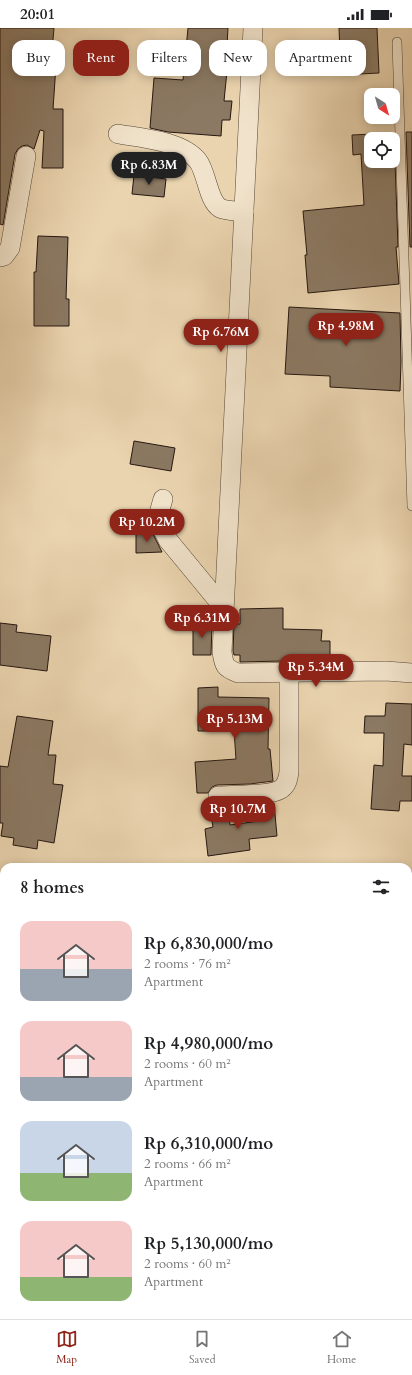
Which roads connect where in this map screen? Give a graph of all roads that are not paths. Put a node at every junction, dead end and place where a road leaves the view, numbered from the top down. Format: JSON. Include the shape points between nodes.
{"nodes":[{"id":1,"x":253,"y":28,"type":"edge"},
{"id":2,"x":396,"y":42,"type":"dead end"},
{"id":3,"x":118,"y":134,"type":"dead end"},
{"id":4,"x":26,"y":156,"type":"dead end"},
{"id":5,"x":244,"y":212,"type":"junction"},
{"id":6,"x":0,"y":257,"type":"edge"},
{"id":7,"x":162,"y":499,"type":"dead end"},
{"id":8,"x":412,"y":506,"type":"edge"},
{"id":9,"x":224,"y":608,"type":"junction"},
{"id":10,"x":289,"y":672,"type":"junction"},
{"id":11,"x":412,"y":673,"type":"edge"},
{"id":12,"x":218,"y":796,"type":"dead end"}],
"edges":[{"from":1,"to":5,"type":"street"},
{"from":2,"to":8,"type":"lane"},
{"from":3,"to":5,"type":"street","via":[[170,143],[185,152],[197,161],[206,176],[215,204],[221,208]]},
{"from":4,"to":6,"type":"street","via":[[10,248]]},
{"from":5,"to":9,"type":"street"},
{"from":7,"to":9,"type":"street","via":[[160,524],[168,540]]},
{"from":9,"to":10,"type":"street","via":[[222,652],[228,670],[238,673]]},
{"from":10,"to":11,"type":"street"},
{"from":10,"to":12,"type":"street","via":[[287,783],[280,790],[270,793]]}]}
